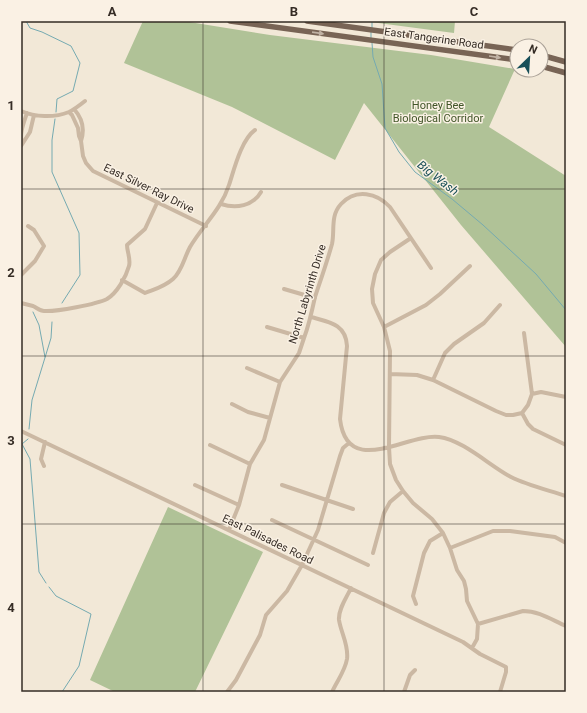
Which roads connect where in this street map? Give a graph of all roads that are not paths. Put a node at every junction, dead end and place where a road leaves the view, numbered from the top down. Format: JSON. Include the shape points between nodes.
{"nodes":[{"id":1,"x":230,"y":21,"type":"edge"},
{"id":2,"x":307,"y":21,"type":"edge"},
{"id":3,"x":509,"y":49,"type":"edge"},
{"id":4,"x":549,"y":57,"type":"edge"},
{"id":5,"x":509,"y":59,"type":"edge"},
{"id":6,"x":566,"y":62,"type":"edge"},
{"id":7,"x":549,"y":68,"type":"edge"},
{"id":8,"x":566,"y":73,"type":"edge"},
{"id":9,"x":85,"y":101,"type":"dead end"},
{"id":10,"x":74,"y":109,"type":"junction"},
{"id":11,"x":21,"y":111,"type":"edge"},
{"id":12,"x":69,"y":112,"type":"junction"},
{"id":13,"x":27,"y":114,"type":"junction"},
{"id":14,"x":34,"y":115,"type":"junction"},
{"id":15,"x":255,"y":130,"type":"dead end"},
{"id":16,"x":81,"y":141,"type":"junction"},
{"id":17,"x":22,"y":144,"type":"edge"},
{"id":18,"x":261,"y":192,"type":"dead end"},
{"id":19,"x":158,"y":202,"type":"junction"},
{"id":20,"x":221,"y":204,"type":"junction"},
{"id":21,"x":28,"y":226,"type":"dead end"},
{"id":22,"x":206,"y":226,"type":"junction"},
{"id":23,"x":411,"y":238,"type":"junction"},
{"id":24,"x":470,"y":266,"type":"dead end"},
{"id":25,"x":432,"y":268,"type":"dead end"},
{"id":26,"x":21,"y":275,"type":"edge"},
{"id":27,"x":122,"y":280,"type":"junction"},
{"id":28,"x":284,"y":289,"type":"dead end"},
{"id":29,"x":315,"y":298,"type":"junction"},
{"id":30,"x":21,"y":303,"type":"edge"},
{"id":31,"x":500,"y":305,"type":"dead end"},
{"id":32,"x":311,"y":317,"type":"junction"},
{"id":33,"x":267,"y":327,"type":"dead end"},
{"id":34,"x":384,"y":327,"type":"junction"},
{"id":35,"x":524,"y":333,"type":"dead end"},
{"id":36,"x":304,"y":338,"type":"junction"},
{"id":37,"x":246,"y":368,"type":"dead end"},
{"id":38,"x":390,"y":374,"type":"junction"},
{"id":39,"x":432,"y":380,"type":"junction"},
{"id":40,"x":280,"y":382,"type":"junction"},
{"id":41,"x":532,"y":394,"type":"junction"},
{"id":42,"x":566,"y":396,"type":"edge"},
{"id":43,"x":232,"y":404,"type":"dead end"},
{"id":44,"x":522,"y":413,"type":"junction"},
{"id":45,"x":270,"y":418,"type":"junction"},
{"id":46,"x":21,"y":431,"type":"edge"},
{"id":47,"x":45,"y":442,"type":"junction"},
{"id":48,"x":349,"y":443,"type":"junction"},
{"id":49,"x":210,"y":445,"type":"dead end"},
{"id":50,"x":566,"y":445,"type":"edge"},
{"id":51,"x":389,"y":447,"type":"junction"},
{"id":52,"x":250,"y":464,"type":"junction"},
{"id":53,"x":44,"y":466,"type":"dead end"},
{"id":54,"x":195,"y":485,"type":"dead end"},
{"id":55,"x":282,"y":485,"type":"dead end"},
{"id":56,"x":403,"y":491,"type":"junction"},
{"id":57,"x":566,"y":496,"type":"edge"},
{"id":58,"x":326,"y":501,"type":"junction"},
{"id":59,"x":239,"y":504,"type":"junction"},
{"id":60,"x":353,"y":509,"type":"dead end"},
{"id":61,"x":272,"y":520,"type":"dead end"},
{"id":62,"x":229,"y":530,"type":"junction"},
{"id":63,"x":442,"y":533,"type":"junction"},
{"id":64,"x":314,"y":539,"type":"junction"},
{"id":65,"x":566,"y":543,"type":"edge"},
{"id":66,"x":450,"y":548,"type":"junction"},
{"id":67,"x":373,"y":553,"type":"dead end"},
{"id":68,"x":302,"y":565,"type":"junction"},
{"id":69,"x":368,"y":565,"type":"dead end"},
{"id":70,"x":351,"y":588,"type":"junction"},
{"id":71,"x":416,"y":604,"type":"dead end"},
{"id":72,"x":478,"y":624,"type":"junction"},
{"id":73,"x":566,"y":626,"type":"edge"},
{"id":74,"x":472,"y":648,"type":"junction"},
{"id":75,"x":415,"y":670,"type":"dead end"},
{"id":76,"x":227,"y":692,"type":"edge"},
{"id":77,"x":332,"y":692,"type":"edge"},
{"id":78,"x":404,"y":692,"type":"edge"},
{"id":79,"x":500,"y":692,"type":"edge"}],
"edges":[{"from":1,"to":5,"type":"main road","name":"East Tangerine Road","one_way":true},
{"from":2,"to":3,"type":"main road","name":"East Tangerine Road"},
{"from":4,"to":6,"type":"main road"},
{"from":7,"to":8,"type":"main road"},
{"from":9,"to":10,"type":"street"},
{"from":10,"to":12,"type":"street"},
{"from":10,"to":16,"type":"street","name":"East Silver Ray Drive","via":[[83,124]]},
{"from":11,"to":13,"type":"street"},
{"from":12,"to":14,"type":"street","via":[[52,116]]},
{"from":12,"to":16,"type":"street","name":"East Silver Ray Drive","via":[[78,128]]},
{"from":13,"to":14,"type":"street"},
{"from":13,"to":17,"type":"street"},
{"from":14,"to":17,"type":"street","via":[[30,132]]},
{"from":15,"to":20,"type":"street","via":[[248,137],[236,162]]},
{"from":16,"to":19,"type":"street","name":"East Silver Ray Drive","via":[[83,156],[93,171]]},
{"from":18,"to":20,"type":"street","via":[[256,199],[242,206]]},
{"from":19,"to":22,"type":"street","name":"East Silver Ray Drive"},
{"from":19,"to":27,"type":"street","via":[[145,229],[127,245],[129,265]]},
{"from":20,"to":22,"type":"street"},
{"from":21,"to":26,"type":"street","via":[[34,230],[44,246],[35,262]]},
{"from":22,"to":27,"type":"street","via":[[190,248],[177,274],[167,284],[145,293]]},
{"from":23,"to":25,"type":"street","name":"North Labyrinth Drive"},
{"from":23,"to":29,"type":"street","name":"North Labyrinth Drive","via":[[382,199],[363,194],[351,197],[342,203],[336,212],[332,242]]},
{"from":23,"to":34,"type":"street","via":[[381,260],[375,274],[373,303]]},
{"from":24,"to":34,"type":"street","via":[[426,305]]},
{"from":27,"to":30,"type":"street","via":[[114,293],[106,299],[64,310],[42,311]]},
{"from":28,"to":29,"type":"street"},
{"from":29,"to":32,"type":"street","name":"North Labyrinth Drive"},
{"from":31,"to":39,"type":"street","via":[[484,323],[454,344],[446,353]]},
{"from":32,"to":36,"type":"street","name":"North Labyrinth Drive"},
{"from":32,"to":48,"type":"street","via":[[338,326],[346,339],[340,420],[341,431]]},
{"from":33,"to":36,"type":"street"},
{"from":34,"to":38,"type":"street","via":[[390,351]]},
{"from":35,"to":41,"type":"street"},
{"from":36,"to":40,"type":"street","name":"North Labyrinth Drive","via":[[299,353]]},
{"from":37,"to":40,"type":"street"},
{"from":38,"to":39,"type":"street","via":[[417,375]]},
{"from":38,"to":51,"type":"street"},
{"from":39,"to":44,"type":"street","via":[[501,413]]},
{"from":40,"to":45,"type":"street","name":"North Labyrinth Drive"},
{"from":41,"to":42,"type":"street","via":[[541,392]]},
{"from":41,"to":44,"type":"street"},
{"from":43,"to":45,"type":"street"},
{"from":44,"to":50,"type":"street","via":[[534,429]]},
{"from":45,"to":52,"type":"street","name":"North Labyrinth Drive","via":[[264,440]]},
{"from":46,"to":47,"type":"street","name":"East Palisades Road"},
{"from":47,"to":53,"type":"street","via":[[41,459]]},
{"from":47,"to":62,"type":"street","name":"East Palisades Road"},
{"from":48,"to":51,"type":"street","via":[[370,451]]},
{"from":48,"to":58,"type":"street","via":[[340,456]]},
{"from":49,"to":52,"type":"street"},
{"from":51,"to":56,"type":"street","via":[[390,464]]},
{"from":51,"to":57,"type":"street","via":[[426,437],[454,441],[511,477]]},
{"from":52,"to":59,"type":"street","name":"North Labyrinth Drive"},
{"from":54,"to":59,"type":"street"},
{"from":55,"to":58,"type":"street"},
{"from":56,"to":63,"type":"street","via":[[432,519]]},
{"from":56,"to":67,"type":"street","via":[[390,502],[384,513]]},
{"from":58,"to":60,"type":"street"},
{"from":58,"to":64,"type":"street"},
{"from":59,"to":62,"type":"street","name":"North Labyrinth Drive"},
{"from":61,"to":64,"type":"street"},
{"from":62,"to":68,"type":"street","name":"East Palisades Road"},
{"from":63,"to":66,"type":"street"},
{"from":63,"to":71,"type":"street","via":[[430,541],[424,553],[413,596]]},
{"from":64,"to":68,"type":"street"},
{"from":64,"to":69,"type":"street"},
{"from":65,"to":66,"type":"street","via":[[555,537],[493,531]]},
{"from":66,"to":72,"type":"street","via":[[464,582],[467,601]]},
{"from":68,"to":70,"type":"street","name":"East Palisades Road"},
{"from":68,"to":76,"type":"street","via":[[288,591],[266,615],[260,635]]},
{"from":70,"to":74,"type":"street","name":"East Palisades Road"},
{"from":70,"to":77,"type":"street","via":[[339,615],[348,657]]},
{"from":72,"to":73,"type":"street","via":[[530,611]]},
{"from":72,"to":74,"type":"street","via":[[477,639]]},
{"from":74,"to":79,"type":"street","name":"East Palisades Road","via":[[506,667]]},
{"from":75,"to":78,"type":"street","via":[[410,675]]}]}
